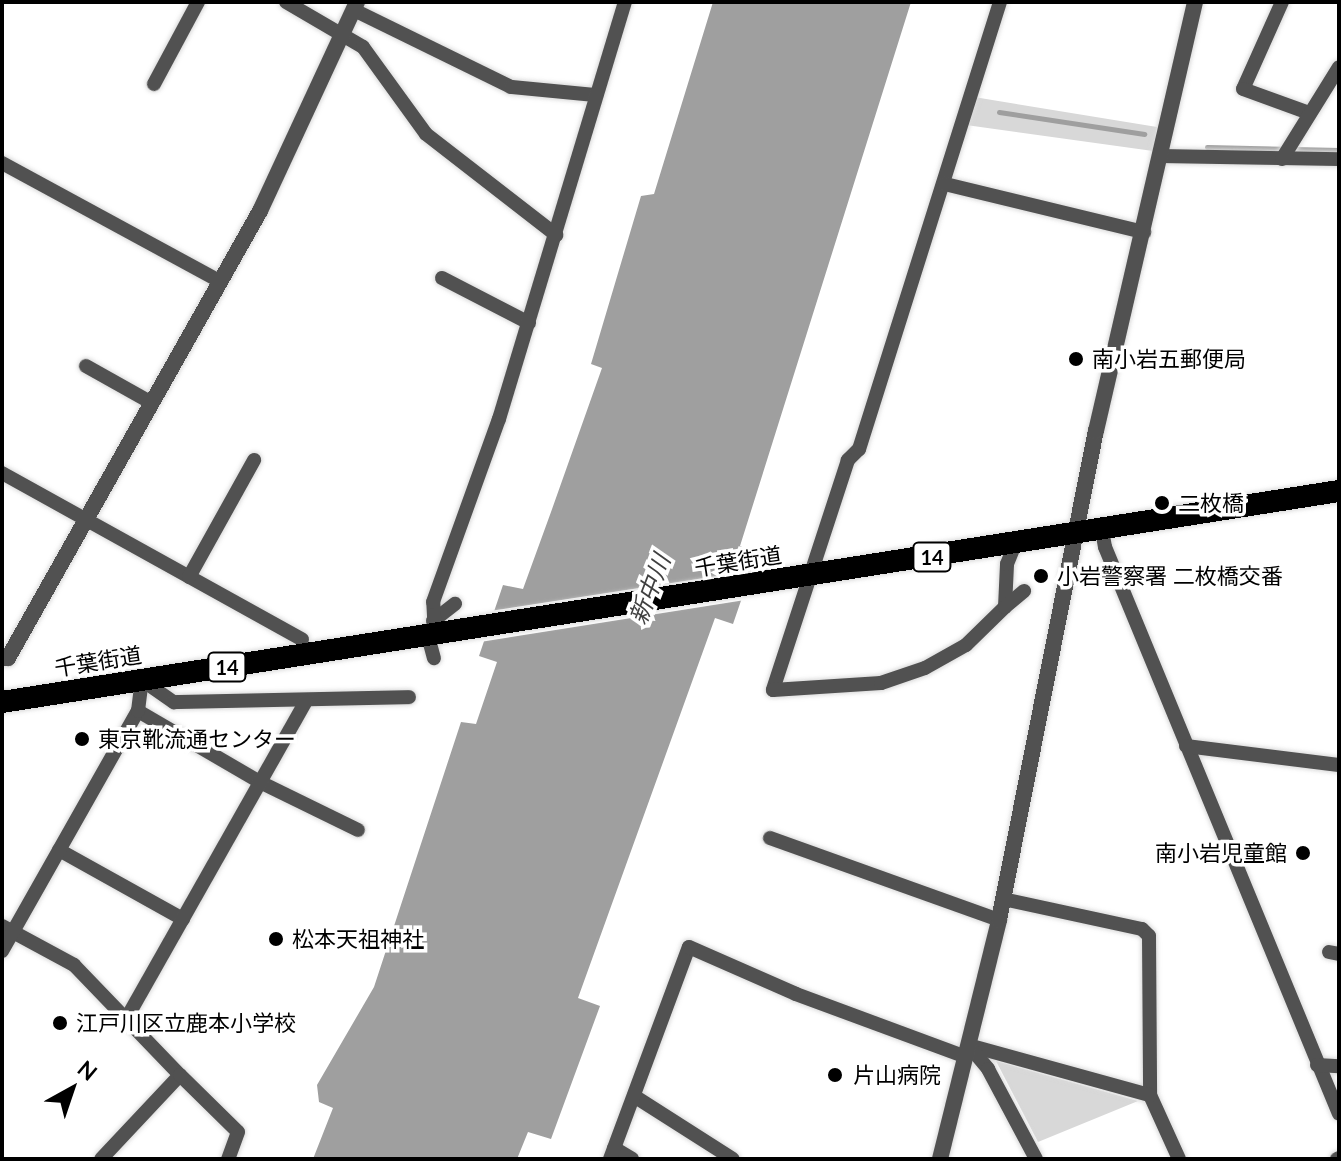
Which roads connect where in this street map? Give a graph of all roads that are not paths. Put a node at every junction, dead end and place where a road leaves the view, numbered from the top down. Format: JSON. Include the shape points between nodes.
{"nodes":[{"id":1,"x":198,"y":2,"type":"edge"},
{"id":2,"x":286,"y":2,"type":"edge"},
{"id":3,"x":625,"y":2,"type":"edge"},
{"id":4,"x":1000,"y":2,"type":"edge"},
{"id":5,"x":1195,"y":2,"type":"edge"},
{"id":6,"x":1282,"y":2,"type":"edge"},
{"id":7,"x":355,"y":6,"type":"edge"},
{"id":8,"x":344,"y":34,"type":"junction"},
{"id":9,"x":1339,"y":67,"type":"edge"},
{"id":10,"x":154,"y":84,"type":"dead end"},
{"id":11,"x":596,"y":95,"type":"junction"},
{"id":12,"x":1309,"y":113,"type":"junction"},
{"id":13,"x":1160,"y":156,"type":"junction"},
{"id":14,"x":1282,"y":159,"type":"junction"},
{"id":15,"x":1339,"y":159,"type":"edge"},
{"id":16,"x":2,"y":163,"type":"edge"},
{"id":17,"x":945,"y":184,"type":"junction"},
{"id":18,"x":1144,"y":232,"type":"junction"},
{"id":19,"x":556,"y":235,"type":"junction"},
{"id":20,"x":442,"y":278,"type":"dead end"},
{"id":21,"x":221,"y":282,"type":"junction"},
{"id":22,"x":529,"y":323,"type":"junction"},
{"id":23,"x":86,"y":366,"type":"dead end"},
{"id":24,"x":152,"y":403,"type":"junction"},
{"id":25,"x":254,"y":460,"type":"dead end"},
{"id":26,"x":2,"y":473,"type":"edge"},
{"id":27,"x":1339,"y":491,"type":"edge"},
{"id":28,"x":87,"y":520,"type":"junction"},
{"id":29,"x":1102,"y":530,"type":"junction"},
{"id":30,"x":1076,"y":534,"type":"junction"},
{"id":31,"x":1015,"y":544,"type":"junction"},
{"id":32,"x":189,"y":577,"type":"junction"},
{"id":33,"x":798,"y":578,"type":"junction"},
{"id":34,"x":1024,"y":591,"type":"dead end"},
{"id":35,"x":455,"y":604,"type":"dead end"},
{"id":36,"x":1005,"y":607,"type":"junction"},
{"id":37,"x":436,"y":637,"type":"junction"},
{"id":38,"x":302,"y":639,"type":"dead end"},
{"id":39,"x":4,"y":661,"type":"edge"},
{"id":40,"x":142,"y":680,"type":"junction"},
{"id":41,"x":409,"y":697,"type":"dead end"},
{"id":42,"x":306,"y":701,"type":"junction"},
{"id":43,"x":2,"y":702,"type":"edge"},
{"id":44,"x":138,"y":711,"type":"junction"},
{"id":45,"x":1186,"y":746,"type":"junction"},
{"id":46,"x":1339,"y":765,"type":"edge"},
{"id":47,"x":260,"y":782,"type":"junction"},
{"id":48,"x":358,"y":830,"type":"dead end"},
{"id":49,"x":770,"y":838,"type":"dead end"},
{"id":50,"x":59,"y":850,"type":"junction"},
{"id":51,"x":1003,"y":899,"type":"junction"},
{"id":52,"x":183,"y":919,"type":"junction"},
{"id":53,"x":999,"y":920,"type":"junction"},
{"id":54,"x":8,"y":929,"type":"edge"},
{"id":55,"x":2,"y":951,"type":"edge"},
{"id":56,"x":125,"y":1021,"type":"junction"},
{"id":57,"x":967,"y":1051,"type":"junction"},
{"id":58,"x":1317,"y":1065,"type":"junction"},
{"id":59,"x":1339,"y":1066,"type":"edge"},
{"id":60,"x":180,"y":1075,"type":"junction"},
{"id":61,"x":1150,"y":1095,"type":"junction"},
{"id":62,"x":634,"y":1096,"type":"junction"},
{"id":63,"x":1339,"y":1114,"type":"edge"},
{"id":64,"x":612,"y":1154,"type":"edge"},
{"id":65,"x":101,"y":1159,"type":"edge"},
{"id":66,"x":228,"y":1159,"type":"edge"},
{"id":67,"x":632,"y":1159,"type":"edge"},
{"id":68,"x":733,"y":1159,"type":"edge"},
{"id":69,"x":940,"y":1159,"type":"edge"},
{"id":70,"x":1036,"y":1159,"type":"edge"},
{"id":71,"x":1179,"y":1159,"type":"edge"}],
"edges":[{"from":1,"to":10,"type":"street"},
{"from":2,"to":8,"type":"street"},
{"from":3,"to":11,"type":"street"},
{"from":4,"to":17,"type":"street"},
{"from":5,"to":13,"type":"street"},
{"from":6,"to":12,"type":"street","via":[[1243,89]]},
{"from":7,"to":8,"type":"street"},
{"from":7,"to":11,"type":"street","via":[[511,87]]},
{"from":8,"to":19,"type":"street","via":[[389,77],[426,134]]},
{"from":8,"to":21,"type":"street","via":[[290,154]]},
{"from":9,"to":12,"type":"street"},
{"from":11,"to":19,"type":"street"},
{"from":12,"to":14,"type":"street"},
{"from":13,"to":14,"type":"street"},
{"from":13,"to":18,"type":"street"},
{"from":14,"to":15,"type":"street"},
{"from":16,"to":21,"type":"street"},
{"from":17,"to":18,"type":"street"},
{"from":17,"to":33,"type":"street","via":[[859,449],[848,460]]},
{"from":18,"to":30,"type":"street"},
{"from":19,"to":22,"type":"street"},
{"from":20,"to":22,"type":"street"},
{"from":21,"to":24,"type":"street"},
{"from":22,"to":37,"type":"street","via":[[433,602]]},
{"from":23,"to":24,"type":"street"},
{"from":24,"to":28,"type":"street"},
{"from":25,"to":32,"type":"street"},
{"from":26,"to":28,"type":"street"},
{"from":27,"to":29,"type":"highway","name":"千葉街道","number":"14"},
{"from":28,"to":32,"type":"street"},
{"from":28,"to":39,"type":"street"},
{"from":29,"to":30,"type":"highway","name":"千葉街道","number":"14"},
{"from":29,"to":45,"type":"street"},
{"from":30,"to":31,"type":"highway","name":"千葉街道","number":"14"},
{"from":30,"to":51,"type":"street"},
{"from":31,"to":33,"type":"highway","name":"千葉街道","number":"14"},
{"from":31,"to":36,"type":"street","via":[[1007,564]]},
{"from":32,"to":38,"type":"street"},
{"from":33,"to":36,"type":"street","via":[[773,690],[881,683],[925,668],[966,645]]},
{"from":33,"to":37,"type":"highway","name":"千葉街道","number":"14"},
{"from":34,"to":36,"type":"street"},
{"from":35,"to":37,"type":"street"},
{"from":37,"to":40,"type":"highway","name":"千葉街道","number":"14"},
{"from":40,"to":42,"type":"street","via":[[174,702]]},
{"from":40,"to":43,"type":"highway","name":"千葉街道","number":"14"},
{"from":40,"to":44,"type":"street"},
{"from":41,"to":42,"type":"street"},
{"from":42,"to":47,"type":"street"},
{"from":44,"to":47,"type":"street"},
{"from":44,"to":50,"type":"street"},
{"from":45,"to":46,"type":"street"},
{"from":45,"to":58,"type":"street"},
{"from":47,"to":48,"type":"street"},
{"from":47,"to":52,"type":"street"},
{"from":49,"to":53,"type":"street"},
{"from":50,"to":52,"type":"street"},
{"from":50,"to":54,"type":"street"},
{"from":51,"to":53,"type":"street"},
{"from":51,"to":61,"type":"street","via":[[1142,929],[1149,936]]},
{"from":52,"to":56,"type":"street"},
{"from":53,"to":57,"type":"street"},
{"from":54,"to":55,"type":"street"},
{"from":54,"to":56,"type":"street","via":[[74,965]]},
{"from":56,"to":60,"type":"street"},
{"from":57,"to":61,"type":"street"},
{"from":57,"to":62,"type":"street","via":[[796,994],[689,947]]},
{"from":57,"to":69,"type":"street"},
{"from":57,"to":70,"type":"street","via":[[988,1069]]},
{"from":58,"to":59,"type":"street"},
{"from":58,"to":63,"type":"street"},
{"from":60,"to":65,"type":"street"},
{"from":60,"to":66,"type":"street","via":[[238,1132]]},
{"from":61,"to":71,"type":"street"},
{"from":62,"to":64,"type":"street"},
{"from":62,"to":68,"type":"street"},
{"from":64,"to":67,"type":"street"}]}
